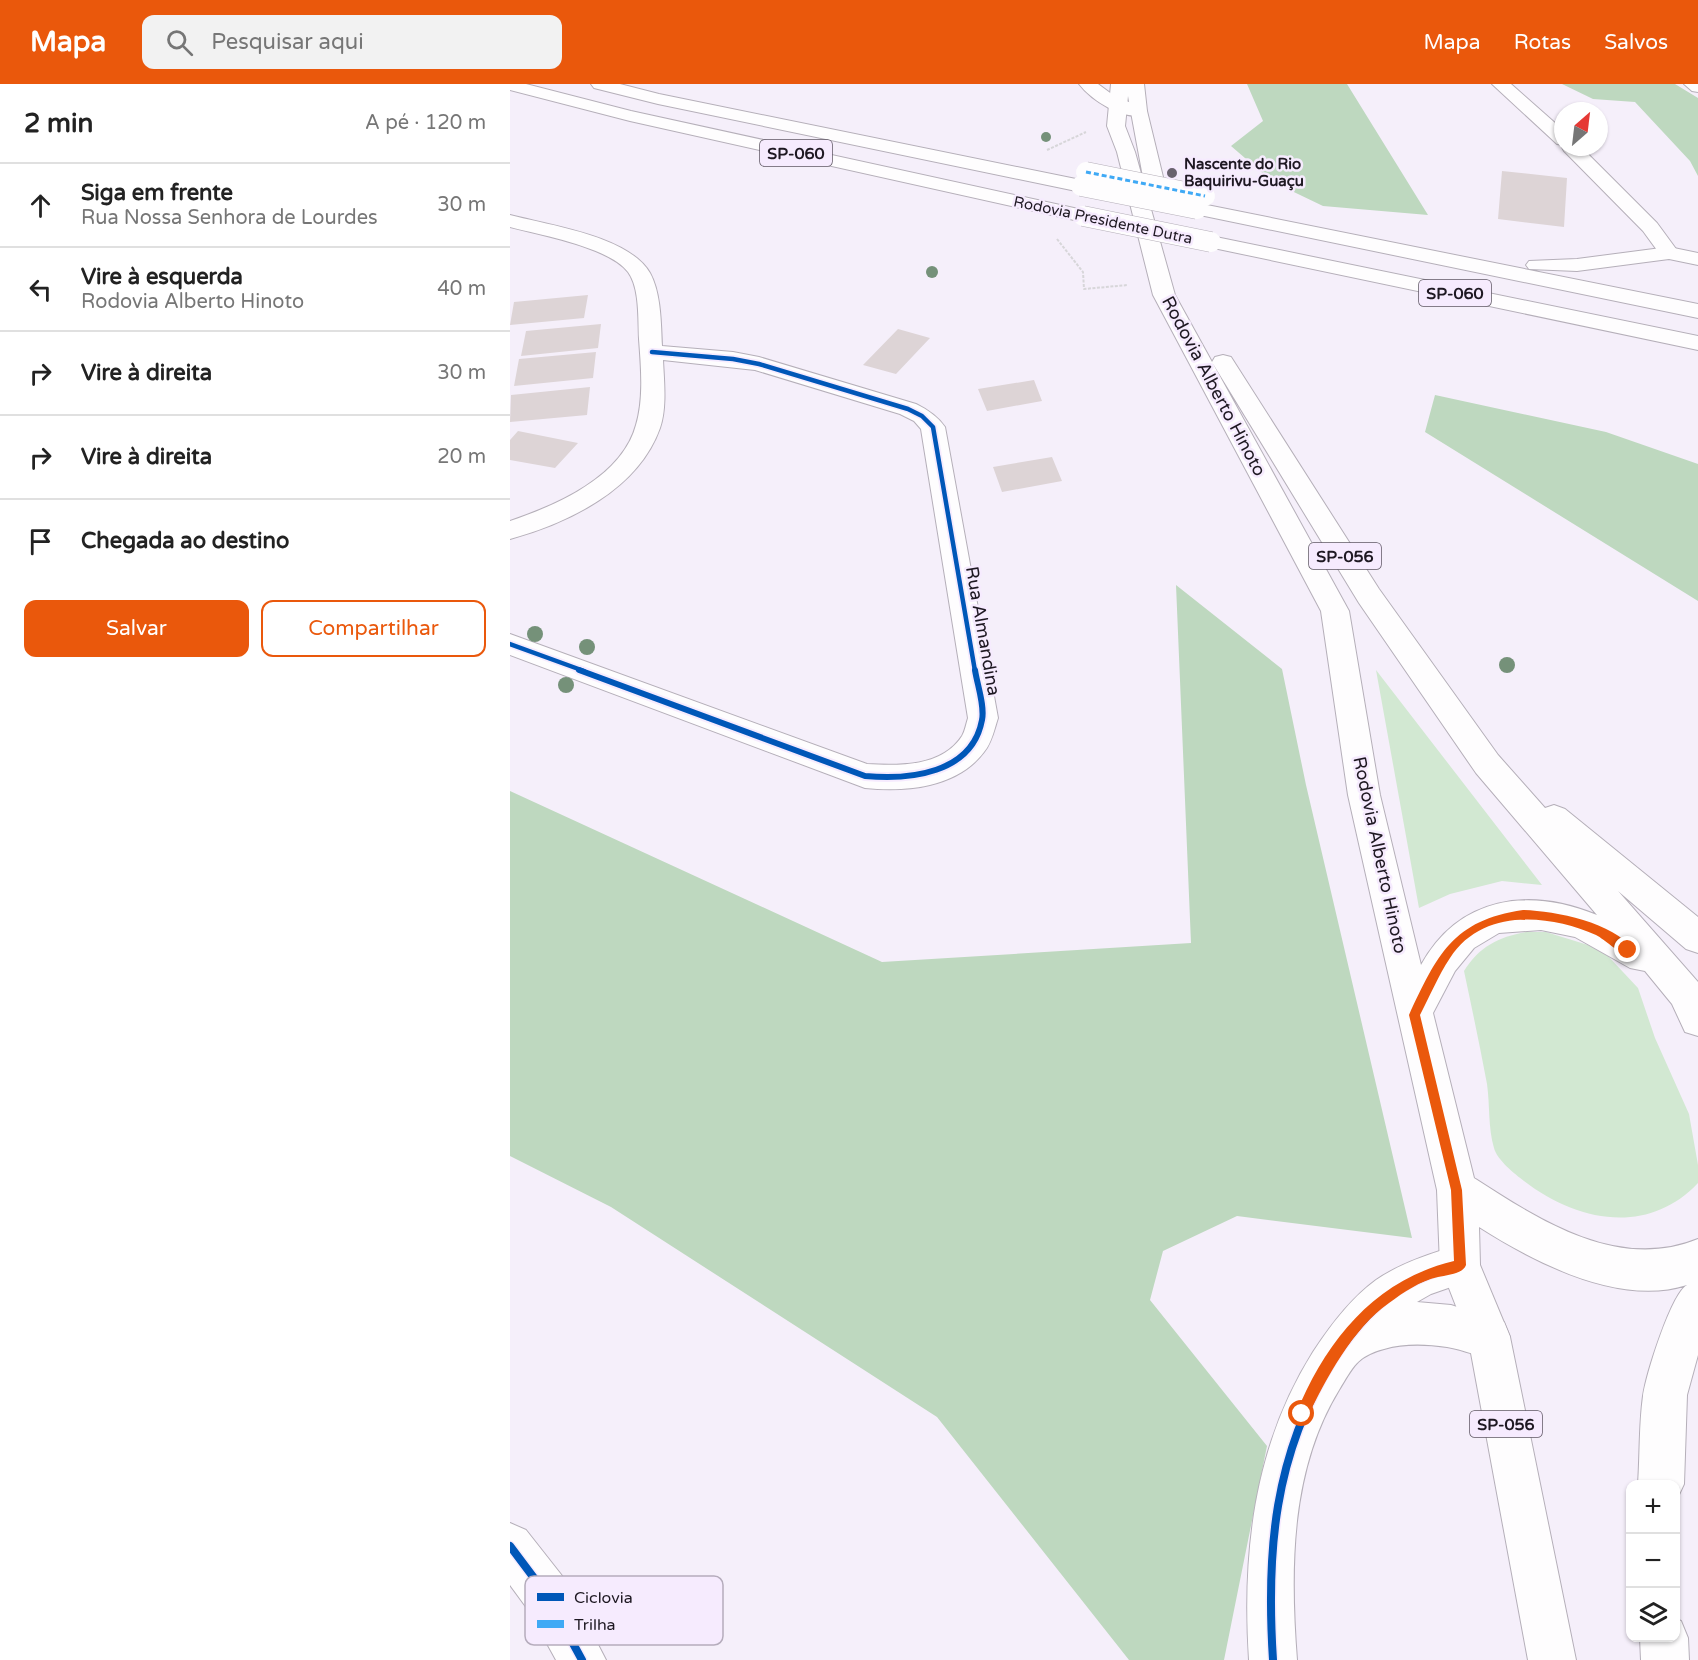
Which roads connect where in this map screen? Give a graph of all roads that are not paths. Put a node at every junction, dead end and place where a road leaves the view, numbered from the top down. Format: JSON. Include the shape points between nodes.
{"nodes":[{"id":1,"x":600,"y":84,"type":"edge"},
{"id":2,"x":1088,"y":84,"type":"edge"},
{"id":3,"x":1500,"y":84,"type":"edge"},
{"id":4,"x":1693,"y":84,"type":"edge"},
{"id":5,"x":510,"y":85,"type":"edge"},
{"id":6,"x":1698,"y":87,"type":"edge"},
{"id":7,"x":1128,"y":97,"type":"edge"},
{"id":8,"x":1554,"y":132,"type":"edge"},
{"id":9,"x":1580,"y":156,"type":"edge"},
{"id":10,"x":510,"y":221,"type":"edge"},
{"id":11,"x":1669,"y":253,"type":"junction"},
{"id":12,"x":1415,"y":255,"type":"junction"},
{"id":13,"x":1698,"y":259,"type":"edge"},
{"id":14,"x":1698,"y":311,"type":"edge"},
{"id":15,"x":1698,"y":343,"type":"edge"},
{"id":16,"x":652,"y":352,"type":"junction"},
{"id":17,"x":510,"y":530,"type":"edge"},
{"id":18,"x":510,"y":644,"type":"edge"},
{"id":19,"x":1487,"y":764,"type":"junction"},
{"id":20,"x":1698,"y":938,"type":"edge"},
{"id":21,"x":1665,"y":969,"type":"junction"},
{"id":22,"x":1698,"y":989,"type":"edge"},
{"id":23,"x":1414,"y":1015,"type":"junction"},
{"id":24,"x":1698,"y":1020,"type":"edge"},
{"id":25,"x":1457,"y":1190,"type":"junction"},
{"id":26,"x":1698,"y":1259,"type":"edge"},
{"id":27,"x":1460,"y":1265,"type":"junction"},
{"id":28,"x":1698,"y":1300,"type":"edge"},
{"id":29,"x":1489,"y":1337,"type":"junction"},
{"id":30,"x":1342,"y":1346,"type":"junction"},
{"id":31,"x":1661,"y":1480,"type":"edge"},
{"id":32,"x":510,"y":1546,"type":"edge"},
{"id":33,"x":532,"y":1576,"type":"edge"},
{"id":34,"x":1538,"y":1585,"type":"junction"},
{"id":35,"x":1664,"y":1642,"type":"edge"},
{"id":36,"x":574,"y":1645,"type":"edge"},
{"id":37,"x":582,"y":1660,"type":"edge"},
{"id":38,"x":1273,"y":1660,"type":"edge"},
{"id":39,"x":1552,"y":1660,"type":"edge"},
{"id":40,"x":1557,"y":1660,"type":"edge"},
{"id":41,"x":1665,"y":1660,"type":"edge"}],
"edges":[{"from":1,"to":12,"type":"main road","name":"Rodovia Presidente Dutra","number":"SP-060","bridge":true,"via":[[658,99],[1201,202]]},
{"from":2,"to":7,"type":"main road","via":[[1101,97]]},
{"from":3,"to":8,"type":"main road"},
{"from":4,"to":6,"type":"main road"},
{"from":5,"to":15,"type":"main road","name":"Rodovia Presidente Dutra","number":"SP-060","bridge":true,"via":[[630,116],[1083,216]]},
{"from":7,"to":19,"type":"main road","name":"Rodovia Alberto Hinoto","number":"SP-056","via":[[1168,223],[1179,272],[1206,335],[1369,596]]},
{"from":7,"to":23,"type":"main road","name":"Rodovia Alberto Hinoto","number":"SP-056","via":[[1116,126],[1164,295],[1335,611],[1364,795]]},
{"from":9,"to":11,"type":"main road","via":[[1650,227]]},
{"from":10,"to":16,"type":"main road","via":[[590,243],[635,267],[644,285]]},
{"from":11,"to":12,"type":"main road","via":[[1562,266]]},
{"from":11,"to":13,"type":"main road"},
{"from":12,"to":14,"type":"main road","name":"Rodovia Presidente Dutra","number":"SP-060"},
{"from":16,"to":17,"type":"main road","via":[[649,426],[638,450],[613,478],[576,502]]},
{"from":16,"to":18,"type":"main road","name":"Rua Almandina","via":[[759,364],[908,409],[933,427],[983,718],[974,743],[956,760],[930,774],[896,779],[865,776]]},
{"from":19,"to":20,"type":"main road"},
{"from":19,"to":21,"type":"main road","name":"Rodovia Alberto Hinoto","number":"SP-056"},
{"from":21,"to":22,"type":"main road"},
{"from":21,"to":23,"type":"main road","via":[[1577,922],[1549,916],[1500,918],[1461,938],[1447,954]]},
{"from":21,"to":24,"type":"main road","number":"SP-056","via":[[1685,993]]},
{"from":23,"to":25,"type":"main road","name":"Rodovia Alberto Hinoto","number":"SP-056"},
{"from":25,"to":26,"type":"main road","via":[[1528,1236],[1598,1263],[1641,1269],[1683,1268]]},
{"from":25,"to":27,"type":"main road","name":"Rodovia Alberto Hinoto","number":"SP-056"},
{"from":27,"to":29,"type":"main road","name":"Rodovia Alberto Hinoto","number":"SP-056"},
{"from":27,"to":30,"type":"main road","via":[[1407,1283],[1382,1300],[1360,1320]]},
{"from":28,"to":31,"type":"main road","via":[[1688,1316],[1665,1395]]},
{"from":29,"to":30,"type":"main road","via":[[1456,1326],[1426,1322],[1396,1324]]},
{"from":29,"to":34,"type":"main road","name":"Rodovia Alberto Hinoto","number":"SP-056"},
{"from":30,"to":38,"type":"main road","via":[[1320,1377],[1302,1414],[1287,1453],[1276,1503],[1269,1556]]},
{"from":32,"to":33,"type":"main road"},
{"from":34,"to":39,"type":"main road","name":"Rodovia Alberto Hinoto","number":"SP-056"},
{"from":34,"to":40,"type":"main road"},
{"from":35,"to":41,"type":"main road"},
{"from":36,"to":37,"type":"main road"}]}
